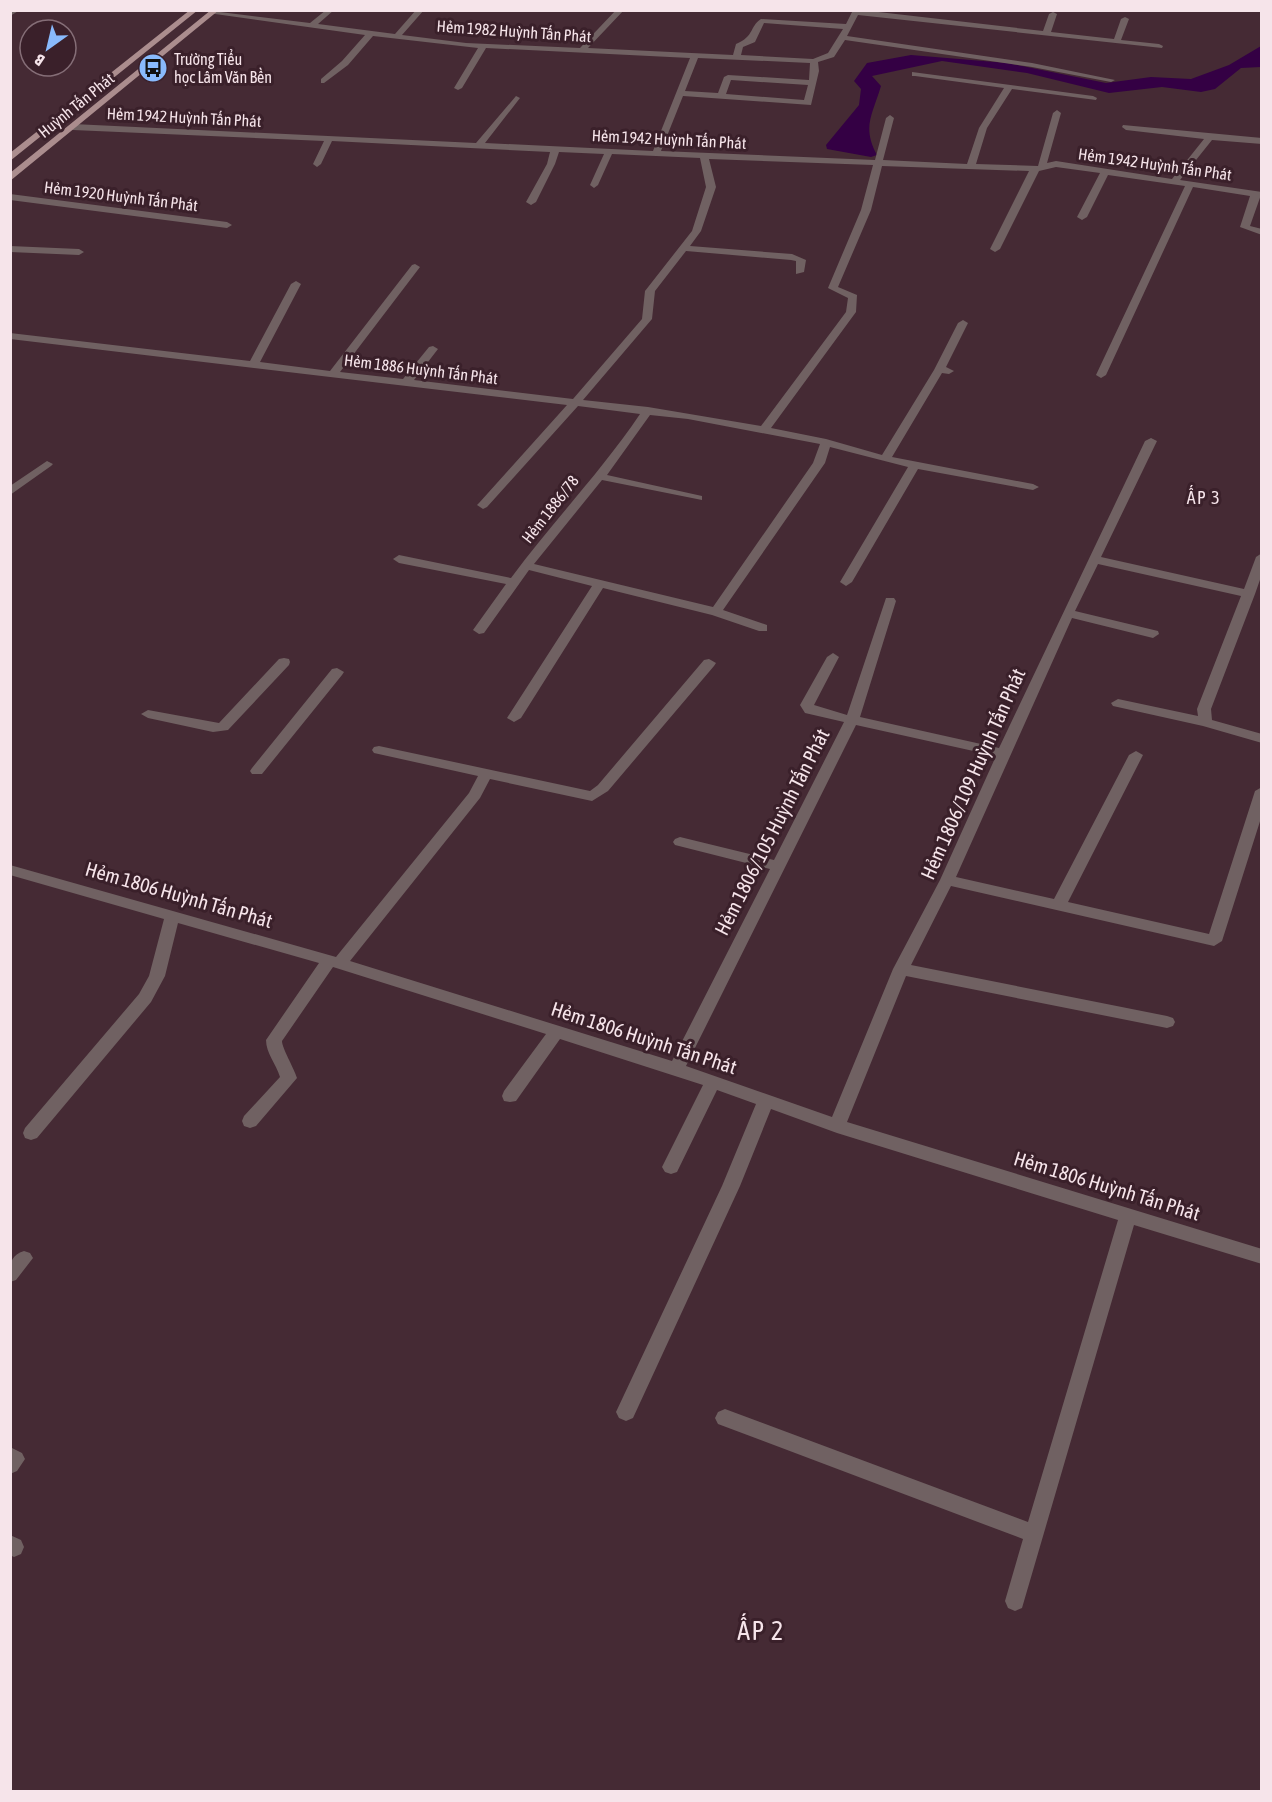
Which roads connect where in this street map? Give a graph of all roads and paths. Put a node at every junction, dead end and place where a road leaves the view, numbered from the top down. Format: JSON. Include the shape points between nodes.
{"nodes":[{"id":1,"x":17,"y":10,"type":"edge"},
{"id":2,"x":331,"y":10,"type":"edge"},
{"id":3,"x":420,"y":10,"type":"edge"},
{"id":4,"x":621,"y":10,"type":"edge"},
{"id":5,"x":195,"y":11,"type":"edge"},
{"id":6,"x":214,"y":12,"type":"edge"},
{"id":7,"x":856,"y":12,"type":"edge"},
{"id":8,"x":10,"y":15,"type":"edge"},
{"id":9,"x":1053,"y":15,"type":"dead end"},
{"id":10,"x":1125,"y":19,"type":"dead end"},
{"id":11,"x":312,"y":26,"type":"junction"},
{"id":12,"x":849,"y":27,"type":"junction"},
{"id":13,"x":371,"y":33,"type":"junction"},
{"id":14,"x":1046,"y":33,"type":"junction"},
{"id":15,"x":396,"y":37,"type":"junction"},
{"id":16,"x":844,"y":38,"type":"junction"},
{"id":17,"x":1117,"y":41,"type":"junction"},
{"id":18,"x":483,"y":46,"type":"junction"},
{"id":19,"x":1160,"y":46,"type":"dead end"},
{"id":20,"x":581,"y":51,"type":"junction"},
{"id":21,"x":695,"y":56,"type":"junction"},
{"id":22,"x":736,"y":58,"type":"junction"},
{"id":23,"x":814,"y":61,"type":"junction"},
{"id":24,"x":915,"y":74,"type":"dead end"},
{"id":25,"x":1111,"y":80,"type":"dead end"},
{"id":26,"x":324,"y":81,"type":"dead end"},
{"id":27,"x":812,"y":83,"type":"junction"},
{"id":28,"x":1010,"y":87,"type":"junction"},
{"id":29,"x":458,"y":88,"type":"dead end"},
{"id":30,"x":682,"y":93,"type":"junction"},
{"id":31,"x":721,"y":96,"type":"junction"},
{"id":32,"x":516,"y":98,"type":"dead end"},
{"id":33,"x":1093,"y":98,"type":"dead end"},
{"id":34,"x":1057,"y":113,"type":"dead end"},
{"id":35,"x":890,"y":118,"type":"dead end"},
{"id":36,"x":73,"y":127,"type":"junction"},
{"id":37,"x":1126,"y":127,"type":"dead end"},
{"id":38,"x":1209,"y":136,"type":"junction"},
{"id":39,"x":329,"y":139,"type":"junction"},
{"id":40,"x":1262,"y":141,"type":"edge"},
{"id":41,"x":478,"y":146,"type":"junction"},
{"id":42,"x":555,"y":149,"type":"junction"},
{"id":43,"x":609,"y":152,"type":"junction"},
{"id":44,"x":656,"y":154,"type":"junction"},
{"id":45,"x":704,"y":156,"type":"junction"},
{"id":46,"x":10,"y":158,"type":"edge"},
{"id":47,"x":878,"y":163,"type":"junction"},
{"id":48,"x":317,"y":164,"type":"dead end"},
{"id":49,"x":971,"y":166,"type":"junction"},
{"id":50,"x":1038,"y":168,"type":"junction"},
{"id":51,"x":1105,"y":172,"type":"junction"},
{"id":52,"x":10,"y":178,"type":"edge"},
{"id":53,"x":1174,"y":182,"type":"junction"},
{"id":54,"x":1190,"y":184,"type":"junction"},
{"id":55,"x":594,"y":185,"type":"dead end"},
{"id":56,"x":1258,"y":194,"type":"edge"},
{"id":57,"x":10,"y":197,"type":"edge"},
{"id":58,"x":531,"y":202,"type":"dead end"},
{"id":59,"x":1082,"y":217,"type":"dead end"},
{"id":60,"x":227,"y":225,"type":"dead end"},
{"id":61,"x":1262,"y":232,"type":"edge"},
{"id":62,"x":683,"y":248,"type":"junction"},
{"id":63,"x":10,"y":249,"type":"edge"},
{"id":64,"x":995,"y":249,"type":"dead end"},
{"id":65,"x":79,"y":252,"type":"dead end"},
{"id":66,"x":415,"y":267,"type":"dead end"},
{"id":67,"x":800,"y":272,"type":"dead end"},
{"id":68,"x":296,"y":284,"type":"dead end"},
{"id":69,"x":963,"y":324,"type":"dead end"},
{"id":70,"x":10,"y":336,"type":"edge"},
{"id":71,"x":433,"y":349,"type":"dead end"},
{"id":72,"x":253,"y":366,"type":"junction"},
{"id":73,"x":333,"y":374,"type":"junction"},
{"id":74,"x":1101,"y":375,"type":"dead end"},
{"id":75,"x":406,"y":383,"type":"junction"},
{"id":76,"x":574,"y":402,"type":"junction"},
{"id":77,"x":648,"y":410,"type":"junction"},
{"id":78,"x":764,"y":430,"type":"junction"},
{"id":79,"x":1151,"y":441,"type":"dead end"},
{"id":80,"x":826,"y":442,"type":"junction"},
{"id":81,"x":885,"y":459,"type":"junction"},
{"id":82,"x":47,"y":464,"type":"dead end"},
{"id":83,"x":915,"y":464,"type":"junction"},
{"id":84,"x":597,"y":476,"type":"junction"},
{"id":85,"x":1033,"y":487,"type":"dead end"},
{"id":86,"x":10,"y":492,"type":"edge"},
{"id":87,"x":698,"y":498,"type":"dead end"},
{"id":88,"x":483,"y":505,"type":"dead end"},
{"id":89,"x":1262,"y":557,"type":"edge"},
{"id":90,"x":399,"y":559,"type":"dead end"},
{"id":91,"x":1094,"y":559,"type":"junction"},
{"id":92,"x":526,"y":566,"type":"junction"},
{"id":93,"x":514,"y":582,"type":"junction"},
{"id":94,"x":846,"y":582,"type":"dead end"},
{"id":95,"x":600,"y":583,"type":"junction"},
{"id":96,"x":1249,"y":594,"type":"junction"},
{"id":97,"x":890,"y":601,"type":"dead end"},
{"id":98,"x":716,"y":612,"type":"junction"},
{"id":99,"x":1068,"y":613,"type":"junction"},
{"id":100,"x":763,"y":628,"type":"dead end"},
{"id":101,"x":479,"y":630,"type":"dead end"},
{"id":102,"x":1153,"y":634,"type":"dead end"},
{"id":103,"x":834,"y":657,"type":"dead end"},
{"id":104,"x":284,"y":662,"type":"dead end"},
{"id":105,"x":709,"y":663,"type":"dead end"},
{"id":106,"x":338,"y":672,"type":"dead end"},
{"id":107,"x":1118,"y":703,"type":"dead end"},
{"id":108,"x":148,"y":714,"type":"dead end"},
{"id":109,"x":1204,"y":715,"type":"junction"},
{"id":110,"x":514,"y":718,"type":"dead end"},
{"id":111,"x":852,"y":720,"type":"junction"},
{"id":112,"x":1262,"y":739,"type":"edge"},
{"id":113,"x":379,"y":750,"type":"dead end"},
{"id":114,"x":1002,"y":753,"type":"junction"},
{"id":115,"x":1136,"y":755,"type":"dead end"},
{"id":116,"x":257,"y":771,"type":"dead end"},
{"id":117,"x":485,"y":776,"type":"junction"},
{"id":118,"x":1262,"y":791,"type":"edge"},
{"id":119,"x":680,"y":842,"type":"dead end"},
{"id":120,"x":778,"y":866,"type":"junction"},
{"id":121,"x":10,"y":870,"type":"edge"},
{"id":122,"x":947,"y":880,"type":"junction"},
{"id":123,"x":1059,"y":905,"type":"junction"},
{"id":124,"x":172,"y":915,"type":"junction"},
{"id":125,"x":334,"y":962,"type":"junction"},
{"id":126,"x":901,"y":969,"type":"junction"},
{"id":127,"x":1167,"y":1022,"type":"dead end"},
{"id":128,"x":556,"y":1032,"type":"junction"},
{"id":129,"x":676,"y":1069,"type":"junction"},
{"id":130,"x":713,"y":1082,"type":"junction"},
{"id":131,"x":510,"y":1096,"type":"dead end"},
{"id":132,"x":766,"y":1101,"type":"junction"},
{"id":133,"x":250,"y":1121,"type":"dead end"},
{"id":134,"x":837,"y":1126,"type":"junction"},
{"id":135,"x":31,"y":1133,"type":"dead end"},
{"id":136,"x":671,"y":1167,"type":"dead end"},
{"id":137,"x":1128,"y":1215,"type":"junction"},
{"id":138,"x":1262,"y":1257,"type":"edge"},
{"id":139,"x":24,"y":1258,"type":"dead end"},
{"id":140,"x":10,"y":1275,"type":"edge"},
{"id":141,"x":626,"y":1412,"type":"dead end"},
{"id":142,"x":725,"y":1418,"type":"dead end"},
{"id":143,"x":10,"y":1456,"type":"edge"},
{"id":144,"x":10,"y":1465,"type":"edge"},
{"id":145,"x":1035,"y":1534,"type":"junction"},
{"id":146,"x":1015,"y":1601,"type":"dead end"}],
"edges":[{"from":1,"to":8,"type":"street"},
{"from":2,"to":11,"type":"street"},
{"from":3,"to":15,"type":"street"},
{"from":4,"to":20,"type":"street"},
{"from":5,"to":46,"type":"main road","name":"Huỳnh Tấn Phát"},
{"from":6,"to":11,"type":"street","name":"Hẻm 1982 Huỳnh Tấn Phát"},
{"from":6,"to":36,"type":"main road","name":"Huỳnh Tấn Phát"},
{"from":7,"to":12,"type":"street"},
{"from":7,"to":14,"type":"street"},
{"from":9,"to":14,"type":"street"},
{"from":10,"to":17,"type":"street"},
{"from":11,"to":13,"type":"street","name":"Hẻm 1982 Huỳnh Tấn Phát"},
{"from":12,"to":16,"type":"street"},
{"from":12,"to":22,"type":"street","via":[[761,21],[752,40],[739,46]]},
{"from":13,"to":15,"type":"street","name":"Hẻm 1982 Huỳnh Tấn Phát"},
{"from":13,"to":26,"type":"street"},
{"from":14,"to":17,"type":"street"},
{"from":15,"to":18,"type":"street","name":"Hẻm 1982 Huỳnh Tấn Phát"},
{"from":16,"to":23,"type":"street","via":[[831,56]]},
{"from":16,"to":25,"type":"street"},
{"from":17,"to":19,"type":"street"},
{"from":18,"to":20,"type":"street","name":"Hẻm 1982 Huỳnh Tấn Phát"},
{"from":18,"to":29,"type":"street"},
{"from":20,"to":21,"type":"street","name":"Hẻm 1982 Huỳnh Tấn Phát"},
{"from":21,"to":22,"type":"street","name":"Hẻm 1982 Huỳnh Tấn Phát"},
{"from":21,"to":30,"type":"street"},
{"from":22,"to":23,"type":"street","name":"Hẻm 1982 Huỳnh Tấn Phát"},
{"from":23,"to":27,"type":"street"},
{"from":24,"to":28,"type":"street"},
{"from":27,"to":31,"type":"street","via":[[728,77]]},
{"from":27,"to":31,"type":"street","via":[[808,102]]},
{"from":28,"to":33,"type":"street"},
{"from":28,"to":49,"type":"street","via":[[983,128]]},
{"from":30,"to":31,"type":"street"},
{"from":30,"to":44,"type":"street"},
{"from":32,"to":41,"type":"street"},
{"from":34,"to":50,"type":"street"},
{"from":35,"to":47,"type":"street"},
{"from":36,"to":39,"type":"street","name":"Hẻm 1942 Huỳnh Tấn Phát"},
{"from":36,"to":52,"type":"main road","name":"Huỳnh Tấn Phát"},
{"from":37,"to":38,"type":"street"},
{"from":38,"to":40,"type":"street"},
{"from":38,"to":53,"type":"street"},
{"from":39,"to":41,"type":"street","name":"Hẻm 1942 Huỳnh Tấn Phát"},
{"from":39,"to":48,"type":"street"},
{"from":41,"to":42,"type":"street","name":"Hẻm 1942 Huỳnh Tấn Phát"},
{"from":42,"to":43,"type":"street","name":"Hẻm 1942 Huỳnh Tấn Phát"},
{"from":42,"to":58,"type":"street"},
{"from":43,"to":44,"type":"street","name":"Hẻm 1942 Huỳnh Tấn Phát"},
{"from":43,"to":55,"type":"street"},
{"from":44,"to":45,"type":"street","name":"Hẻm 1942 Huỳnh Tấn Phát"},
{"from":45,"to":47,"type":"street","name":"Hẻm 1942 Huỳnh Tấn Phát"},
{"from":45,"to":62,"type":"street","via":[[711,187],[696,231]]},
{"from":47,"to":49,"type":"street","name":"Hẻm 1942 Huỳnh Tấn Phát"},
{"from":47,"to":78,"type":"street","via":[[866,210],[833,288],[855,298],[851,312]]},
{"from":49,"to":50,"type":"street","name":"Hẻm 1942 Huỳnh Tấn Phát"},
{"from":50,"to":51,"type":"street","name":"Hẻm 1942 Huỳnh Tấn Phát","via":[[1056,164]]},
{"from":50,"to":64,"type":"street"},
{"from":51,"to":53,"type":"street","name":"Hẻm 1942 Huỳnh Tấn Phát"},
{"from":51,"to":59,"type":"street"},
{"from":53,"to":54,"type":"street","name":"Hẻm 1942 Huỳnh Tấn Phát"},
{"from":54,"to":56,"type":"street","name":"Hẻm 1942 Huỳnh Tấn Phát"},
{"from":54,"to":74,"type":"street"},
{"from":56,"to":61,"type":"street","via":[[1245,227]]},
{"from":57,"to":60,"type":"street","name":"Hẻm 1920 Huỳnh Tấn Phát"},
{"from":62,"to":67,"type":"street","via":[[792,257],[801,260]]},
{"from":62,"to":76,"type":"street","via":[[650,291],[646,319]]},
{"from":63,"to":65,"type":"street"},
{"from":66,"to":73,"type":"street"},
{"from":68,"to":72,"type":"street"},
{"from":69,"to":81,"type":"street","via":[[944,371]]},
{"from":70,"to":72,"type":"street","name":"Hẻm 1886 Huỳnh Tấn Phát"},
{"from":71,"to":75,"type":"street"},
{"from":72,"to":73,"type":"street","name":"Hẻm 1886 Huỳnh Tấn Phát"},
{"from":73,"to":75,"type":"street","name":"Hẻm 1886 Huỳnh Tấn Phát"},
{"from":75,"to":76,"type":"street","name":"Hẻm 1886 Huỳnh Tấn Phát"},
{"from":76,"to":77,"type":"street","name":"Hẻm 1886 Huỳnh Tấn Phát"},
{"from":76,"to":88,"type":"street"},
{"from":77,"to":78,"type":"street","name":"Hẻm 1886 Huỳnh Tấn Phát"},
{"from":77,"to":84,"type":"street","name":"Hẻm 1886/78","via":[[624,446]]},
{"from":78,"to":80,"type":"street","name":"Hẻm 1886 Huỳnh Tấn Phát"},
{"from":79,"to":91,"type":"street","name":"Hẻm 1806/109 Huỳnh Tấn Phát"},
{"from":80,"to":81,"type":"street","name":"Hẻm 1886 Huỳnh Tấn Phát"},
{"from":80,"to":98,"type":"street","via":[[819,463]]},
{"from":81,"to":83,"type":"street","name":"Hẻm 1886 Huỳnh Tấn Phát"},
{"from":82,"to":86,"type":"street"},
{"from":83,"to":85,"type":"street","name":"Hẻm 1886 Huỳnh Tấn Phát"},
{"from":83,"to":94,"type":"street"},
{"from":84,"to":87,"type":"street"},
{"from":84,"to":92,"type":"street","name":"Hẻm 1886/78"},
{"from":89,"to":96,"type":"street"},
{"from":90,"to":93,"type":"street"},
{"from":91,"to":96,"type":"street"},
{"from":91,"to":99,"type":"street","name":"Hẻm 1806/109 Huỳnh Tấn Phát"},
{"from":92,"to":93,"type":"street","name":"Hẻm 1886/78"},
{"from":92,"to":95,"type":"street"},
{"from":93,"to":101,"type":"street","name":"Hẻm 1886/78"},
{"from":95,"to":98,"type":"street"},
{"from":95,"to":110,"type":"street"},
{"from":96,"to":109,"type":"street"},
{"from":97,"to":111,"type":"street"},
{"from":98,"to":100,"type":"street"},
{"from":99,"to":102,"type":"street"},
{"from":99,"to":114,"type":"street","name":"Hẻm 1806/109 Huỳnh Tấn Phát"},
{"from":103,"to":111,"type":"street","via":[[807,705],[810,710]]},
{"from":104,"to":108,"type":"street","via":[[223,727]]},
{"from":105,"to":117,"type":"street","via":[[597,794],[584,796]]},
{"from":106,"to":116,"type":"street"},
{"from":107,"to":109,"type":"street"},
{"from":109,"to":112,"type":"street"},
{"from":111,"to":114,"type":"street","name":"Hẻm 1806/105 Huỳnh Tấn Phát"},
{"from":111,"to":120,"type":"street","name":"Hẻm 1806/105 Huỳnh Tấn Phát"},
{"from":113,"to":117,"type":"street"},
{"from":114,"to":122,"type":"street","name":"Hẻm 1806/109 Huỳnh Tấn Phát"},
{"from":115,"to":123,"type":"street"},
{"from":117,"to":125,"type":"street","via":[[467,804]]},
{"from":118,"to":123,"type":"street","via":[[1214,941]]},
{"from":119,"to":120,"type":"street"},
{"from":120,"to":129,"type":"street","name":"Hẻm 1806/105 Huỳnh Tấn Phát"},
{"from":121,"to":124,"type":"street","name":"Hẻm 1806 Huỳnh Tấn Phát"},
{"from":122,"to":123,"type":"street"},
{"from":122,"to":126,"type":"street","name":"Hẻm 1806/109 Huỳnh Tấn Phát"},
{"from":124,"to":125,"type":"street","name":"Hẻm 1806 Huỳnh Tấn Phát"},
{"from":124,"to":135,"type":"street","via":[[157,976],[145,998]]},
{"from":125,"to":128,"type":"street","name":"Hẻm 1806 Huỳnh Tấn Phát"},
{"from":125,"to":133,"type":"street","via":[[274,1040],[274,1048],[288,1073],[287,1083]]},
{"from":126,"to":127,"type":"street"},
{"from":126,"to":134,"type":"street","name":"Hẻm 1806/109 Huỳnh Tấn Phát"},
{"from":128,"to":129,"type":"street","name":"Hẻm 1806 Huỳnh Tấn Phát"},
{"from":128,"to":131,"type":"street"},
{"from":129,"to":130,"type":"street","name":"Hẻm 1806 Huỳnh Tấn Phát"},
{"from":130,"to":132,"type":"street","name":"Hẻm 1806 Huỳnh Tấn Phát"},
{"from":130,"to":136,"type":"street"},
{"from":132,"to":134,"type":"street","name":"Hẻm 1806 Huỳnh Tấn Phát"},
{"from":132,"to":141,"type":"street"},
{"from":134,"to":137,"type":"street","name":"Hẻm 1806 Huỳnh Tấn Phát"},
{"from":137,"to":138,"type":"street","name":"Hẻm 1806 Huỳnh Tấn Phát"},
{"from":137,"to":145,"type":"street"},
{"from":139,"to":140,"type":"street"},
{"from":142,"to":145,"type":"street"},
{"from":143,"to":144,"type":"street","via":[[15,1459]]},
{"from":145,"to":146,"type":"street"}]}
